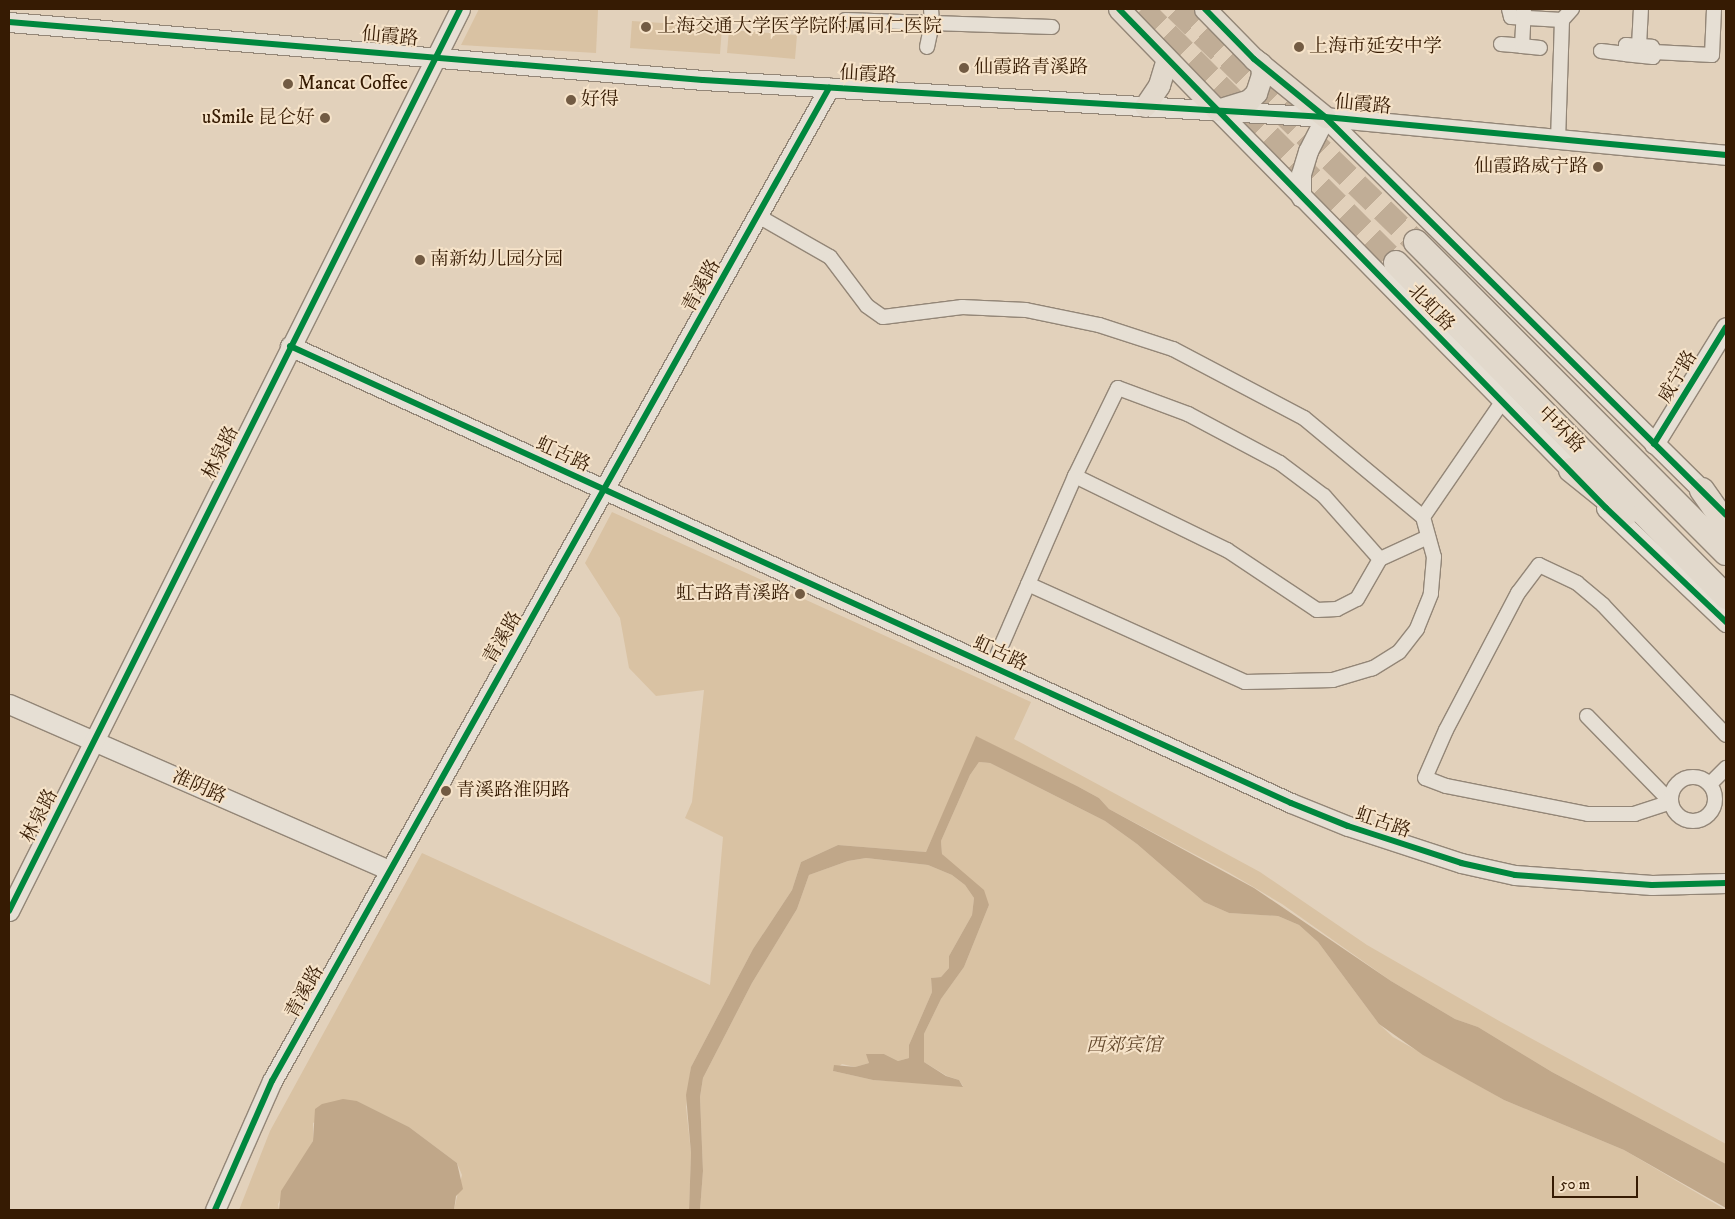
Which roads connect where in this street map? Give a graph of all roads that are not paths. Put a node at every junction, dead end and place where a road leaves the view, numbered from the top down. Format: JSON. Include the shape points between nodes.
{"nodes":[{"id":1,"x":460,"y":9,"type":"edge"},
{"id":2,"x":1119,"y":9,"type":"edge"},
{"id":3,"x":1205,"y":9,"type":"edge"},
{"id":4,"x":1509,"y":9,"type":"edge"},
{"id":5,"x":1572,"y":9,"type":"edge"},
{"id":6,"x":1714,"y":9,"type":"edge"},
{"id":7,"x":1641,"y":10,"type":"edge"},
{"id":8,"x":1524,"y":13,"type":"edge"},
{"id":9,"x":931,"y":16,"type":"edge"},
{"id":10,"x":844,"y":20,"type":"dead end"},
{"id":11,"x":1562,"y":20,"type":"junction"},
{"id":12,"x":9,"y":22,"type":"edge"},
{"id":13,"x":1052,"y":27,"type":"dead end"},
{"id":14,"x":1501,"y":44,"type":"dead end"},
{"id":15,"x":1522,"y":46,"type":"junction"},
{"id":16,"x":1639,"y":46,"type":"junction"},
{"id":17,"x":927,"y":47,"type":"dead end"},
{"id":18,"x":1540,"y":48,"type":"dead end"},
{"id":19,"x":1601,"y":51,"type":"dead end"},
{"id":20,"x":1654,"y":52,"type":"junction"},
{"id":21,"x":1626,"y":54,"type":"junction"},
{"id":22,"x":436,"y":56,"type":"junction"},
{"id":23,"x":1167,"y":59,"type":"junction"},
{"id":24,"x":1261,"y":64,"type":"junction"},
{"id":25,"x":829,"y":88,"type":"junction"},
{"id":26,"x":1145,"y":106,"type":"junction"},
{"id":27,"x":1216,"y":110,"type":"junction"},
{"id":28,"x":1326,"y":117,"type":"junction"},
{"id":29,"x":1558,"y":138,"type":"junction"},
{"id":30,"x":1726,"y":155,"type":"edge"},
{"id":31,"x":1301,"y":197,"type":"junction"},
{"id":32,"x":758,"y":216,"type":"junction"},
{"id":33,"x":1416,"y":242,"type":"tunnel mouth"},
{"id":34,"x":1396,"y":263,"type":"tunnel mouth"},
{"id":35,"x":1726,"y":326,"type":"edge"},
{"id":36,"x":290,"y":346,"type":"junction"},
{"id":37,"x":1502,"y":402,"type":"junction"},
{"id":38,"x":1654,"y":444,"type":"junction"},
{"id":39,"x":1571,"y":470,"type":"junction"},
{"id":40,"x":1075,"y":476,"type":"junction"},
{"id":41,"x":1702,"y":490,"type":"junction"},
{"id":42,"x":604,"y":491,"type":"junction"},
{"id":43,"x":1726,"y":514,"type":"edge"},
{"id":44,"x":1423,"y":516,"type":"junction"},
{"id":45,"x":1726,"y":524,"type":"edge"},
{"id":46,"x":1428,"y":537,"type":"junction"},
{"id":47,"x":1726,"y":553,"type":"edge"},
{"id":48,"x":1380,"y":559,"type":"junction"},
{"id":49,"x":1028,"y":584,"type":"junction"},
{"id":50,"x":1724,"y":594,"type":"edge"},
{"id":51,"x":1726,"y":622,"type":"edge"},
{"id":52,"x":992,"y":667,"type":"junction"},
{"id":53,"x":9,"y":704,"type":"edge"},
{"id":54,"x":1587,"y":716,"type":"dead end"},
{"id":55,"x":1726,"y":735,"type":"edge"},
{"id":56,"x":95,"y":741,"type":"junction"},
{"id":57,"x":1726,"y":768,"type":"edge"},
{"id":58,"x":1710,"y":784,"type":"junction"},
{"id":59,"x":1671,"y":802,"type":"junction"},
{"id":60,"x":389,"y":870,"type":"junction"},
{"id":61,"x":1726,"y":884,"type":"edge"},
{"id":62,"x":9,"y":911,"type":"edge"},
{"id":63,"x":215,"y":1210,"type":"edge"}],
"edges":[{"from":1,"to":22,"type":"street","name":"林泉路"},
{"from":2,"to":23,"type":"main road","name":"北虹路"},
{"from":3,"to":24,"type":"main road"},
{"from":4,"to":8,"type":"street","via":[[1511,17]]},
{"from":5,"to":11,"type":"street"},
{"from":6,"to":20,"type":"street","via":[[1712,55]]},
{"from":7,"to":16,"type":"street"},
{"from":8,"to":11,"type":"street"},
{"from":8,"to":15,"type":"street"},
{"from":9,"to":10,"type":"street"},
{"from":9,"to":13,"type":"street"},
{"from":9,"to":17,"type":"street"},
{"from":11,"to":29,"type":"street"},
{"from":12,"to":22,"type":"street","name":"仙霞路"},
{"from":14,"to":15,"type":"street"},
{"from":15,"to":18,"type":"street"},
{"from":16,"to":20,"type":"street","via":[[1652,47]]},
{"from":16,"to":21,"type":"street","via":[[1626,45]]},
{"from":19,"to":21,"type":"street"},
{"from":20,"to":21,"type":"street","via":[[1653,57]]},
{"from":22,"to":25,"type":"street","name":"仙霞路"},
{"from":22,"to":36,"type":"street","name":"林泉路"},
{"from":23,"to":26,"type":"main road","via":[[1159,85]]},
{"from":23,"to":27,"type":"main road","name":"北虹路"},
{"from":24,"to":27,"type":"main road","via":[[1262,75],[1256,93],[1249,100]]},
{"from":24,"to":28,"type":"main road"},
{"from":25,"to":26,"type":"street","name":"仙霞路"},
{"from":25,"to":32,"type":"street","name":"青溪路"},
{"from":26,"to":27,"type":"street","name":"仙霞路"},
{"from":27,"to":28,"type":"street","name":"仙霞路"},
{"from":27,"to":31,"type":"street","name":"北虹路"},
{"from":28,"to":29,"type":"street","name":"仙霞路"},
{"from":28,"to":31,"type":"street","via":[[1303,166]]},
{"from":28,"to":38,"type":"street"},
{"from":29,"to":30,"type":"street","name":"仙霞路"},
{"from":31,"to":37,"type":"street","name":"北虹路"},
{"from":32,"to":42,"type":"street","name":"青溪路"},
{"from":32,"to":44,"type":"street","via":[[830,257],[867,306],[883,317],[962,307],[1026,310],[1099,325],[1173,349],[1304,418]]},
{"from":33,"to":47,"type":"highway","name":"中环路"},
{"from":34,"to":50,"type":"highway","name":"中环路"},
{"from":35,"to":38,"type":"street","name":"威宁路"},
{"from":36,"to":42,"type":"street","name":"虹古路"},
{"from":36,"to":56,"type":"street","name":"林泉路"},
{"from":37,"to":39,"type":"street","name":"北虹路"},
{"from":37,"to":44,"type":"street"},
{"from":38,"to":41,"type":"street"},
{"from":39,"to":50,"type":"highway"},
{"from":39,"to":51,"type":"street","name":"北虹路","via":[[1606,508]]},
{"from":40,"to":48,"type":"street","via":[[1227,550],[1317,610],[1337,609],[1357,599]]},
{"from":40,"to":48,"type":"street","via":[[1118,388],[1188,414],[1280,463],[1324,496]]},
{"from":40,"to":49,"type":"street"},
{"from":41,"to":43,"type":"street"},
{"from":41,"to":45,"type":"highway"},
{"from":42,"to":52,"type":"street","name":"虹古路"},
{"from":42,"to":60,"type":"street","name":"青溪路"},
{"from":44,"to":46,"type":"street"},
{"from":46,"to":48,"type":"street"},
{"from":46,"to":49,"type":"street","via":[[1434,557],[1431,594],[1417,629],[1399,652],[1373,668],[1332,680],[1245,682]]},
{"from":49,"to":52,"type":"street"},
{"from":52,"to":61,"type":"street","name":"虹古路","via":[[1291,803],[1396,844],[1515,875],[1643,885]]},
{"from":53,"to":56,"type":"street","name":"淮阴路"},
{"from":54,"to":59,"type":"street"},
{"from":55,"to":59,"type":"street","via":[[1603,605],[1577,583],[1540,565],[1518,593],[1446,730],[1425,778],[1446,786],[1588,814],[1635,814]]},
{"from":56,"to":60,"type":"street","name":"淮阴路"},
{"from":56,"to":62,"type":"street","name":"林泉路"},
{"from":57,"to":58,"type":"street"},
{"from":58,"to":59,"type":"street","via":[[1698,777],[1684,778],[1674,788]]},
{"from":58,"to":59,"type":"street","via":[[1716,798],[1715,805],[1712,812],[1699,820],[1678,815]]},
{"from":60,"to":63,"type":"street","name":"青溪路","via":[[272,1081]]}]}
